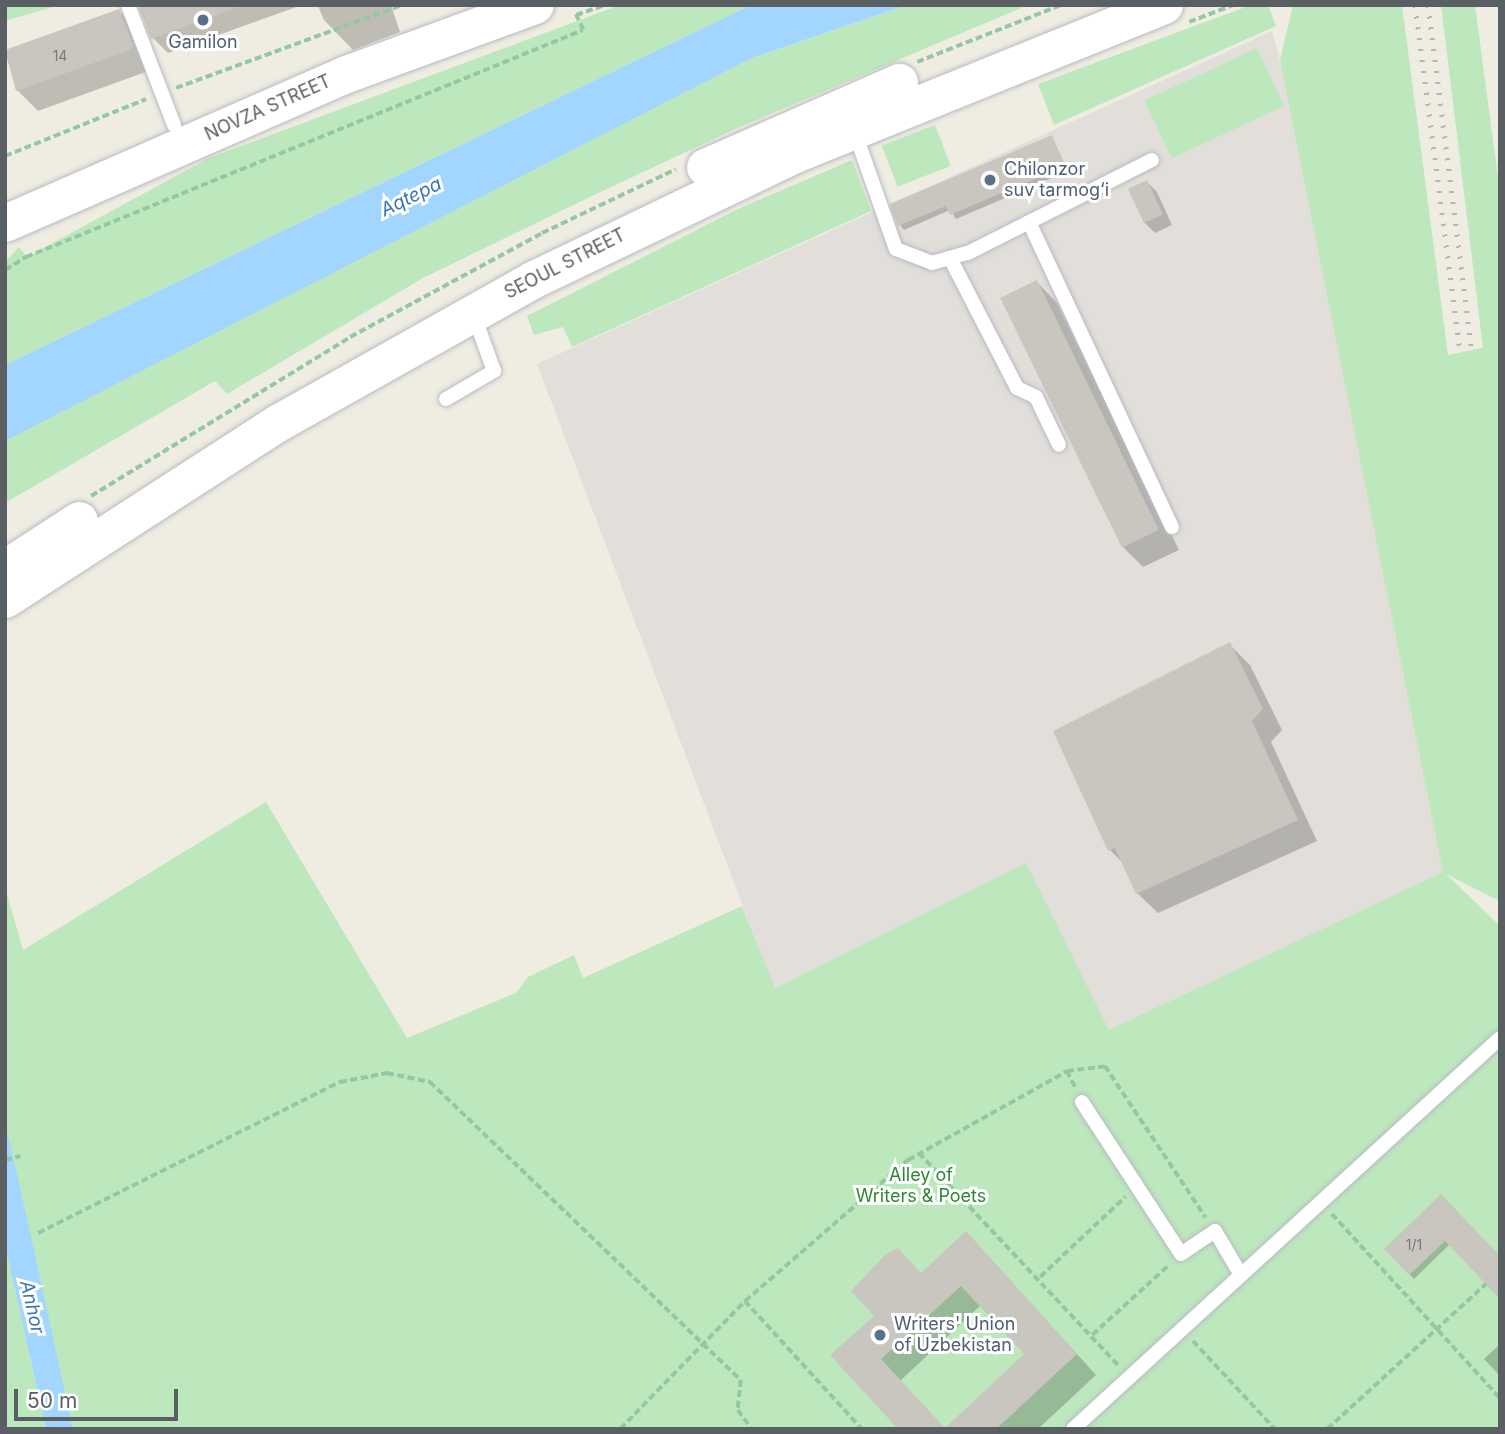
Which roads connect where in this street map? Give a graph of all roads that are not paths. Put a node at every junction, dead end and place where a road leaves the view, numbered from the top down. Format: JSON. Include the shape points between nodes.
{"nodes":[{"id":1,"x":128,"y":5,"type":"edge"},
{"id":2,"x":464,"y":5,"type":"edge"},
{"id":3,"x":535,"y":5,"type":"edge"},
{"id":4,"x":1100,"y":5,"type":"edge"},
{"id":5,"x":1173,"y":15,"type":"edge"},
{"id":6,"x":167,"y":109,"type":"junction"},
{"id":7,"x":853,"y":129,"type":"junction"},
{"id":8,"x":1152,"y":160,"type":"dead end"},
{"id":9,"x":5,"y":201,"type":"edge"},
{"id":10,"x":1029,"y":222,"type":"junction"},
{"id":11,"x":5,"y":223,"type":"edge"},
{"id":12,"x":950,"y":258,"type":"junction"},
{"id":13,"x":472,"y":312,"type":"junction"},
{"id":14,"x":446,"y":399,"type":"dead end"},
{"id":15,"x":1059,"y":445,"type":"dead end"},
{"id":16,"x":1171,"y":527,"type":"dead end"},
{"id":17,"x":5,"y":568,"type":"edge"},
{"id":18,"x":5,"y":599,"type":"edge"},
{"id":19,"x":1500,"y":1038,"type":"edge"},
{"id":20,"x":1082,"y":1102,"type":"dead end"},
{"id":21,"x":1241,"y":1275,"type":"junction"},
{"id":22,"x":1073,"y":1429,"type":"edge"}],
"edges":[{"from":1,"to":6,"type":"lane"},
{"from":2,"to":6,"type":"main road","name":"NOVZA STREET"},
{"from":3,"to":11,"type":"main road","name":"NOVZA STREET","via":[[346,74]]},
{"from":4,"to":17,"type":"main road","name":"SEOUL STREET","via":[[788,129],[530,254],[274,396]]},
{"from":5,"to":7,"type":"main road","name":"SEOUL STREET"},
{"from":6,"to":9,"type":"main road","name":"NOVZA STREET"},
{"from":7,"to":12,"type":"lane","via":[[896,248],[932,263]]},
{"from":7,"to":13,"type":"main road","name":"SEOUL STREET","via":[[631,230]]},
{"from":8,"to":10,"type":"lane"},
{"from":10,"to":12,"type":"lane"},
{"from":10,"to":16,"type":"lane"},
{"from":12,"to":15,"type":"lane","via":[[1017,388],[1036,397]]},
{"from":13,"to":14,"type":"lane","via":[[494,371]]},
{"from":13,"to":18,"type":"main road","name":"SEOUL STREET","via":[[279,422]]},
{"from":19,"to":21,"type":"lane"},
{"from":20,"to":21,"type":"lane","via":[[1181,1254],[1215,1231]]},
{"from":21,"to":22,"type":"lane"}]}
